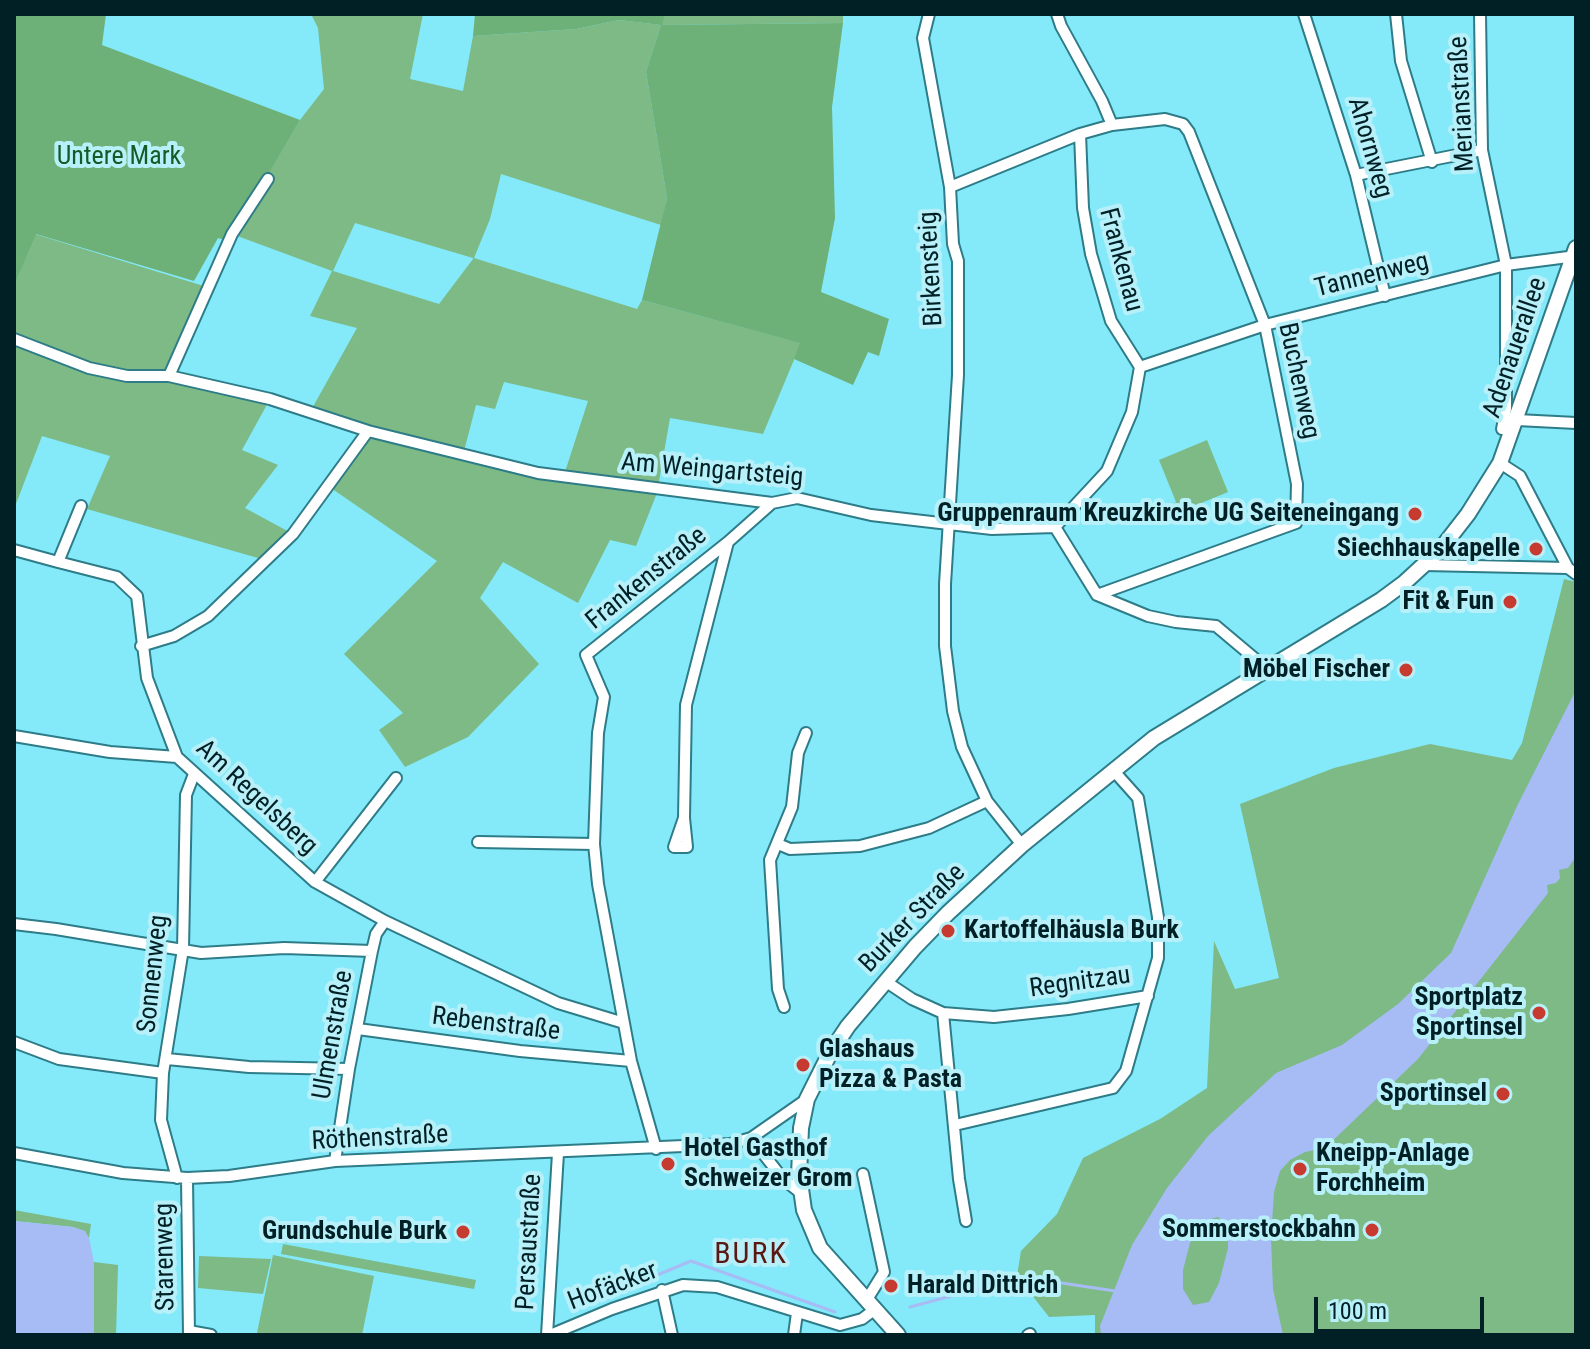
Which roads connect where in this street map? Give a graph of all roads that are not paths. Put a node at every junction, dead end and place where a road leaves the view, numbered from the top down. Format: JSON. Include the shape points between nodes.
{"nodes":[{"id":1,"x":929,"y":14,"type":"edge"},
{"id":2,"x":1057,"y":14,"type":"edge"},
{"id":3,"x":1304,"y":14,"type":"edge"},
{"id":4,"x":1396,"y":14,"type":"edge"},
{"id":5,"x":1480,"y":14,"type":"edge"},
{"id":6,"x":1112,"y":125,"type":"junction"},
{"id":7,"x":1080,"y":134,"type":"junction"},
{"id":8,"x":1482,"y":150,"type":"junction"},
{"id":9,"x":1432,"y":162,"type":"junction"},
{"id":10,"x":1356,"y":175,"type":"junction"},
{"id":11,"x":268,"y":179,"type":"dead end"},
{"id":12,"x":950,"y":187,"type":"junction"},
{"id":13,"x":1575,"y":253,"type":"edge"},
{"id":14,"x":1506,"y":265,"type":"junction"},
{"id":15,"x":1385,"y":296,"type":"junction"},
{"id":16,"x":1265,"y":325,"type":"junction"},
{"id":17,"x":14,"y":339,"type":"edge"},
{"id":18,"x":1140,"y":367,"type":"junction"},
{"id":19,"x":169,"y":376,"type":"junction"},
{"id":20,"x":1517,"y":420,"type":"junction"},
{"id":21,"x":1576,"y":423,"type":"edge"},
{"id":22,"x":1502,"y":429,"type":"dead end"},
{"id":23,"x":368,"y":431,"type":"junction"},
{"id":24,"x":1500,"y":463,"type":"junction"},
{"id":25,"x":772,"y":503,"type":"junction"},
{"id":26,"x":81,"y":506,"type":"dead end"},
{"id":27,"x":950,"y":525,"type":"junction"},
{"id":28,"x":1055,"y":527,"type":"junction"},
{"id":29,"x":728,"y":542,"type":"junction"},
{"id":30,"x":14,"y":550,"type":"edge"},
{"id":31,"x":58,"y":562,"type":"junction"},
{"id":32,"x":1424,"y":565,"type":"junction"},
{"id":33,"x":1572,"y":571,"type":"edge"},
{"id":34,"x":1097,"y":595,"type":"junction"},
{"id":35,"x":141,"y":646,"type":"junction"},
{"id":36,"x":1266,"y":668,"type":"junction"},
{"id":37,"x":806,"y":733,"type":"dead end"},
{"id":38,"x":14,"y":736,"type":"edge"},
{"id":39,"x":177,"y":757,"type":"junction"},
{"id":40,"x":1113,"y":770,"type":"junction"},
{"id":41,"x":194,"y":774,"type":"junction"},
{"id":42,"x":396,"y":778,"type":"dead end"},
{"id":43,"x":987,"y":801,"type":"junction"},
{"id":44,"x":684,"y":818,"type":"dead end"},
{"id":45,"x":478,"y":842,"type":"dead end"},
{"id":46,"x":594,"y":844,"type":"junction"},
{"id":47,"x":778,"y":844,"type":"junction"},
{"id":48,"x":1022,"y":845,"type":"junction"},
{"id":49,"x":315,"y":882,"type":"junction"},
{"id":50,"x":385,"y":921,"type":"junction"},
{"id":51,"x":14,"y":924,"type":"edge"},
{"id":52,"x":183,"y":949,"type":"junction"},
{"id":53,"x":372,"y":951,"type":"junction"},
{"id":54,"x":885,"y":981,"type":"junction"},
{"id":55,"x":1148,"y":996,"type":"junction"},
{"id":56,"x":784,"y":1007,"type":"dead end"},
{"id":57,"x":943,"y":1013,"type":"junction"},
{"id":58,"x":624,"y":1023,"type":"junction"},
{"id":59,"x":358,"y":1029,"type":"junction"},
{"id":60,"x":14,"y":1042,"type":"edge"},
{"id":61,"x":167,"y":1059,"type":"junction"},
{"id":62,"x":631,"y":1061,"type":"junction"},
{"id":63,"x":349,"y":1069,"type":"junction"},
{"id":64,"x":163,"y":1073,"type":"junction"},
{"id":65,"x":807,"y":1099,"type":"junction"},
{"id":66,"x":955,"y":1125,"type":"junction"},
{"id":67,"x":751,"y":1138,"type":"junction"},
{"id":68,"x":656,"y":1149,"type":"junction"},
{"id":69,"x":14,"y":1153,"type":"edge"},
{"id":70,"x":558,"y":1153,"type":"junction"},
{"id":71,"x":335,"y":1161,"type":"junction"},
{"id":72,"x":863,"y":1174,"type":"dead end"},
{"id":73,"x":182,"y":1178,"type":"junction"},
{"id":74,"x":801,"y":1193,"type":"junction"},
{"id":75,"x":966,"y":1221,"type":"dead end"},
{"id":76,"x":662,"y":1290,"type":"junction"},
{"id":77,"x":870,"y":1305,"type":"junction"},
{"id":78,"x":797,"y":1313,"type":"junction"},
{"id":79,"x":189,"y":1333,"type":"edge"},
{"id":80,"x":211,"y":1335,"type":"edge"},
{"id":81,"x":548,"y":1335,"type":"edge"},
{"id":82,"x":672,"y":1335,"type":"edge"},
{"id":83,"x":794,"y":1335,"type":"edge"},
{"id":84,"x":898,"y":1335,"type":"edge"}],
"edges":[{"from":1,"to":12,"type":"street","name":"Birkensteig","via":[[923,38]]},
{"from":2,"to":6,"type":"street"},
{"from":3,"to":10,"type":"street","name":"Ahornweg"},
{"from":4,"to":9,"type":"street","via":[[1401,61]]},
{"from":5,"to":8,"type":"street","name":"Merianstraße"},
{"from":6,"to":7,"type":"street"},
{"from":6,"to":16,"type":"street","name":"Buchenweg","via":[[1165,119],[1183,124]]},
{"from":7,"to":12,"type":"street"},
{"from":7,"to":18,"type":"street","name":"Frankenau","via":[[1091,254],[1111,321]]},
{"from":8,"to":9,"type":"street"},
{"from":8,"to":14,"type":"street","name":"Merianstraße"},
{"from":9,"to":10,"type":"street"},
{"from":10,"to":15,"type":"street","name":"Ahornweg"},
{"from":11,"to":19,"type":"street","via":[[232,234]]},
{"from":12,"to":27,"type":"street","name":"Birkensteig","via":[[958,261],[958,375]]},
{"from":13,"to":14,"type":"street","name":"Tannenweg"},
{"from":13,"to":20,"type":"main road","name":"Adenauerallee"},
{"from":14,"to":15,"type":"street","name":"Tannenweg"},
{"from":14,"to":22,"type":"street","name":"Merianstraße"},
{"from":15,"to":16,"type":"street","name":"Tannenweg"},
{"from":16,"to":18,"type":"street","name":"Tannenweg"},
{"from":16,"to":34,"type":"street","name":"Buchenweg","via":[[1297,484],[1296,523]]},
{"from":17,"to":19,"type":"street","name":"Am Weingartsteig","via":[[102,371]]},
{"from":18,"to":28,"type":"street","via":[[1132,412],[1107,471]]},
{"from":19,"to":23,"type":"street","name":"Am Weingartsteig","via":[[270,399]]},
{"from":20,"to":21,"type":"street"},
{"from":20,"to":24,"type":"main road","name":"Adenauerallee"},
{"from":23,"to":25,"type":"street","name":"Am Weingartsteig","via":[[538,473]]},
{"from":23,"to":35,"type":"street","via":[[293,534],[208,616],[174,636]]},
{"from":24,"to":32,"type":"main road","name":"Adenauerallee","via":[[1468,514]]},
{"from":24,"to":33,"type":"street","via":[[1520,476]]},
{"from":25,"to":27,"type":"street","name":"Am Weingartsteig","via":[[797,498]]},
{"from":25,"to":29,"type":"street","name":"Frankenstraße"},
{"from":26,"to":31,"type":"street"},
{"from":27,"to":28,"type":"street","name":"Am Weingartsteig"},
{"from":27,"to":43,"type":"street","name":"Birkensteig","via":[[945,646],[953,711],[962,747]]},
{"from":28,"to":34,"type":"street"},
{"from":29,"to":44,"type":"street","via":[[686,705]]},
{"from":29,"to":46,"type":"street","name":"Frankenstraße","via":[[586,655],[604,697]]},
{"from":30,"to":31,"type":"street","name":"Am Regelsberg"},
{"from":31,"to":35,"type":"street","name":"Am Regelsberg","via":[[117,577],[137,596]]},
{"from":32,"to":33,"type":"street"},
{"from":32,"to":36,"type":"main road","name":"Burker Straße","via":[[1373,605]]},
{"from":34,"to":36,"type":"street","via":[[1148,616],[1216,626]]},
{"from":35,"to":39,"type":"street","name":"Am Regelsberg","via":[[147,678]]},
{"from":36,"to":40,"type":"main road","name":"Burker Straße","via":[[1175,723]]},
{"from":37,"to":47,"type":"street","via":[[798,753],[792,807]]},
{"from":38,"to":39,"type":"street"},
{"from":39,"to":41,"type":"street","name":"Am Regelsberg"},
{"from":40,"to":48,"type":"main road","name":"Burker Straße"},
{"from":40,"to":55,"type":"street","name":"Regnitzau","via":[[1138,798],[1158,917],[1158,958]]},
{"from":41,"to":49,"type":"street","name":"Am Regelsberg"},
{"from":41,"to":52,"type":"street","name":"Sonnenweg","via":[[186,795]]},
{"from":42,"to":49,"type":"street","name":"Am Regelsberg"},
{"from":43,"to":47,"type":"street","via":[[929,828],[860,846],[790,849]]},
{"from":43,"to":48,"type":"street","name":"Birkensteig"},
{"from":45,"to":46,"type":"street"},
{"from":46,"to":58,"type":"street","name":"Frankenstraße"},
{"from":47,"to":56,"type":"street","via":[[770,860],[778,989]]},
{"from":48,"to":54,"type":"main road","name":"Burker Straße"},
{"from":49,"to":50,"type":"street","name":"Am Regelsberg"},
{"from":50,"to":53,"type":"street","name":"Ulmenstraße"},
{"from":50,"to":58,"type":"street","name":"Am Regelsberg","via":[[558,1003]]},
{"from":51,"to":52,"type":"street"},
{"from":52,"to":53,"type":"street"},
{"from":52,"to":61,"type":"street","name":"Sonnenweg"},
{"from":53,"to":59,"type":"street","name":"Ulmenstraße"},
{"from":54,"to":57,"type":"street","name":"Regnitzau"},
{"from":54,"to":65,"type":"main road","name":"Burker Straße","via":[[830,1053]]},
{"from":55,"to":57,"type":"street","name":"Regnitzau","via":[[994,1017]]},
{"from":55,"to":66,"type":"street","via":[[1126,1071],[1113,1088]]},
{"from":57,"to":66,"type":"street"},
{"from":58,"to":62,"type":"street","name":"Frankenstraße"},
{"from":59,"to":62,"type":"street","name":"Rebenstraße"},
{"from":59,"to":63,"type":"street","name":"Ulmenstraße"},
{"from":60,"to":64,"type":"street","via":[[59,1059]]},
{"from":61,"to":63,"type":"street"},
{"from":61,"to":64,"type":"street","name":"Sonnenweg"},
{"from":62,"to":68,"type":"street","name":"Frankenstraße"},
{"from":63,"to":71,"type":"street","name":"Ulmenstraße"},
{"from":64,"to":73,"type":"street","name":"Sonnenweg","via":[[161,1120]]},
{"from":65,"to":67,"type":"street","name":"Röthenstraße"},
{"from":65,"to":74,"type":"main road","name":"Burker Straße","via":[[801,1128]]},
{"from":66,"to":75,"type":"street"},
{"from":67,"to":68,"type":"street","name":"Röthenstraße"},
{"from":67,"to":74,"type":"street"},
{"from":68,"to":70,"type":"street","name":"Röthenstraße"},
{"from":69,"to":73,"type":"street","name":"Röthenstraße"},
{"from":70,"to":71,"type":"street","name":"Röthenstraße"},
{"from":70,"to":81,"type":"street","name":"Persaustraße"},
{"from":71,"to":73,"type":"street","name":"Röthenstraße"},
{"from":72,"to":77,"type":"street","via":[[884,1272]]},
{"from":73,"to":79,"type":"street","name":"Starenweg"},
{"from":74,"to":77,"type":"main road","name":"Burker Straße","via":[[820,1248]]},
{"from":76,"to":78,"type":"street","name":"Hofäcker","via":[[717,1287]]},
{"from":76,"to":81,"type":"street","name":"Hofäcker"},
{"from":76,"to":82,"type":"street"},
{"from":77,"to":78,"type":"street","name":"Hofäcker","via":[[862,1319],[840,1325]]},
{"from":77,"to":84,"type":"main road","name":"Burker Straße"},
{"from":78,"to":83,"type":"street"},
{"from":79,"to":80,"type":"street"}]}
